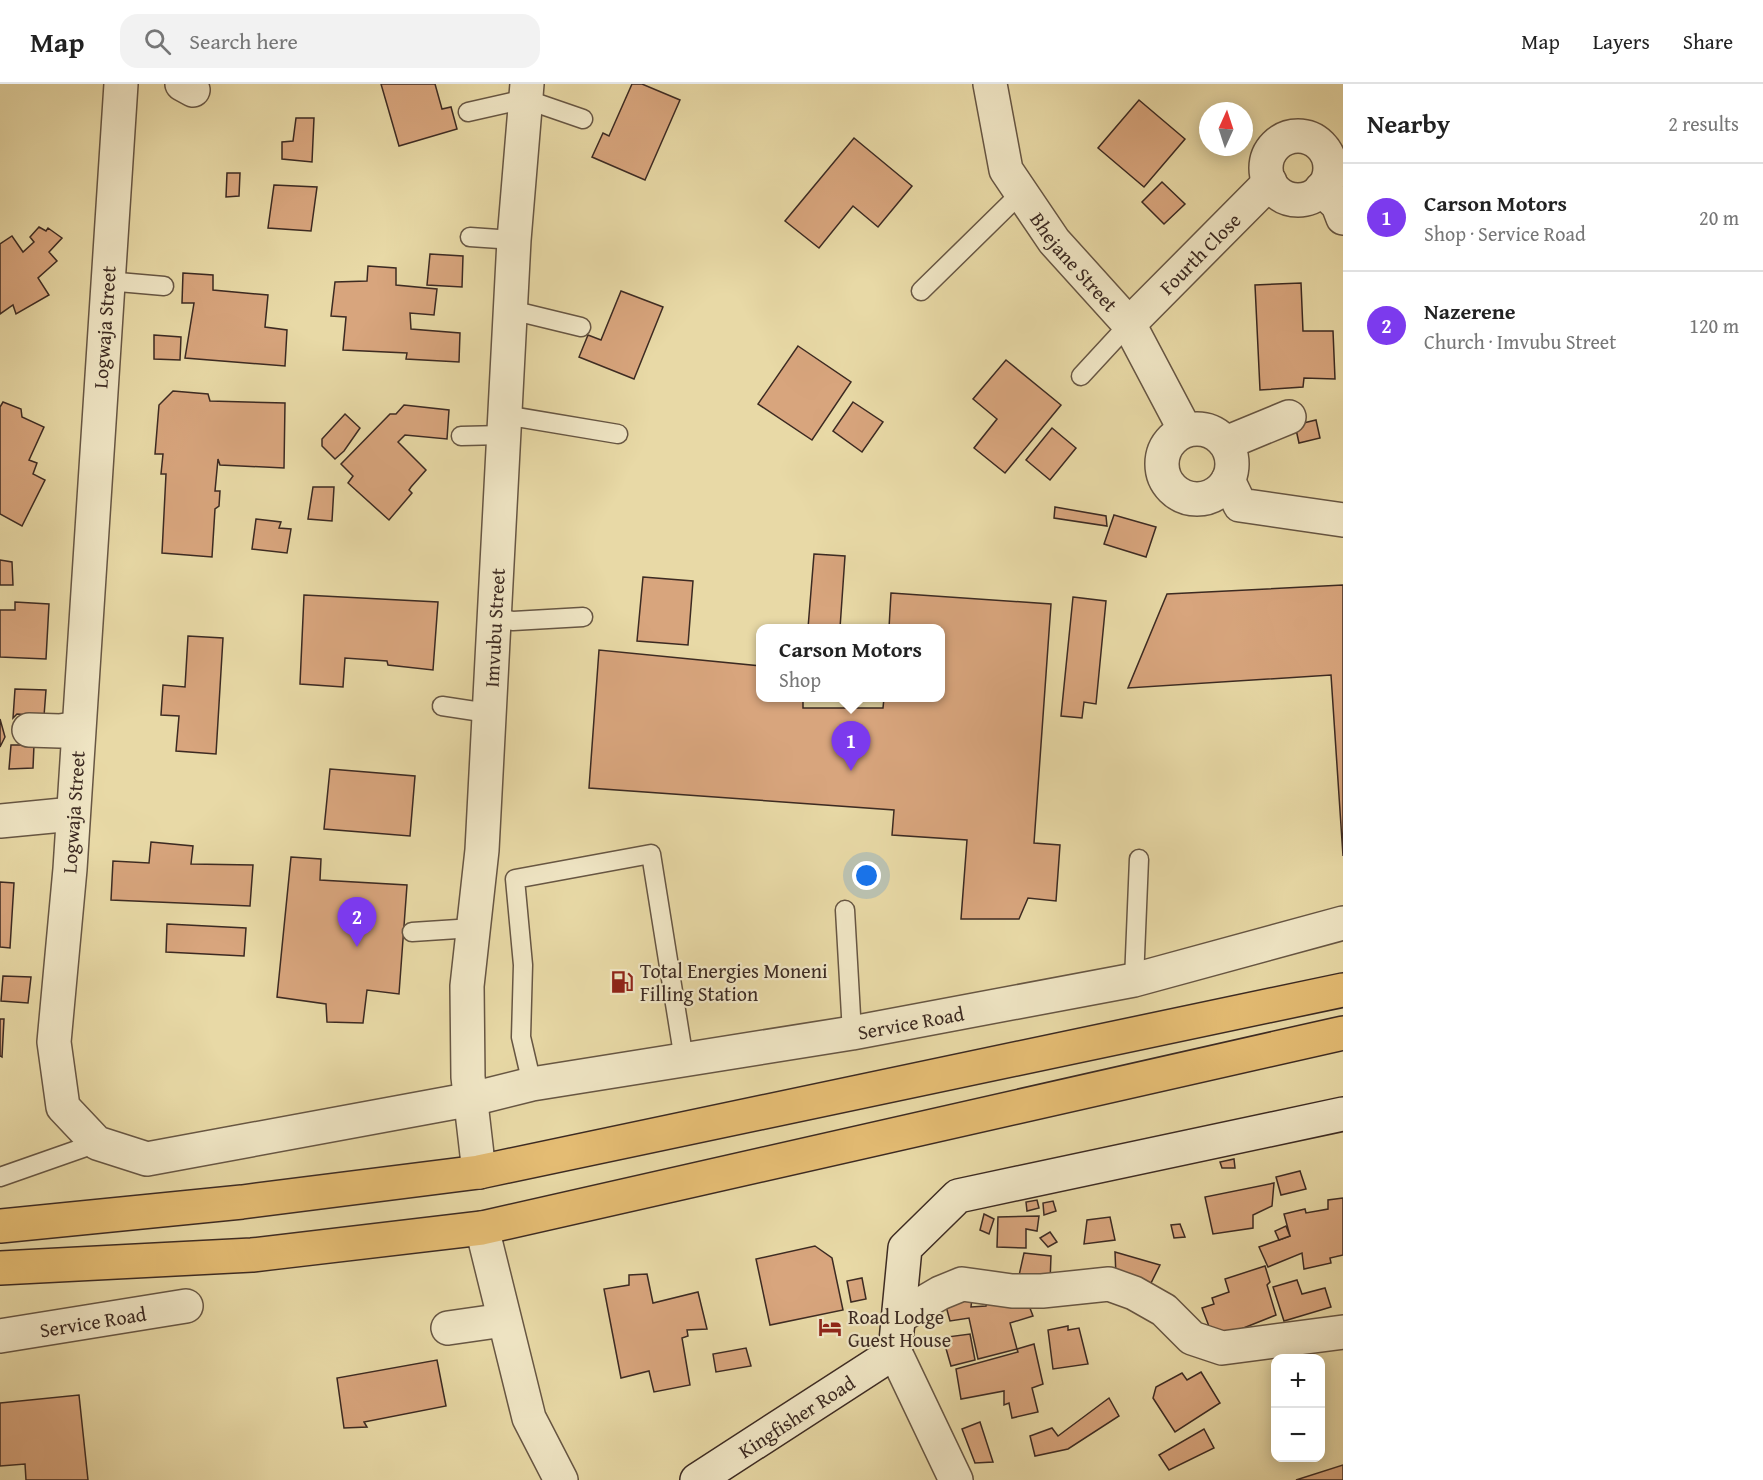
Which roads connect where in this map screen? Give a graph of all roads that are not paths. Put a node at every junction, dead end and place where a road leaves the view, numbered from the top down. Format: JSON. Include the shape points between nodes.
{"nodes":[{"id":1,"x":120,"y":84,"type":"edge"},
{"id":2,"x":990,"y":84,"type":"edge"},
{"id":3,"x":526,"y":92,"type":"edge"},
{"id":4,"x":468,"y":112,"type":"dead end"},
{"id":5,"x":583,"y":119,"type":"dead end"},
{"id":6,"x":1270,"y":182,"type":"junction"},
{"id":7,"x":1321,"y":189,"type":"junction"},
{"id":8,"x":1022,"y":192,"type":"junction"},
{"id":9,"x":1343,"y":218,"type":"edge"},
{"id":10,"x":470,"y":237,"type":"dead end"},
{"id":11,"x":514,"y":240,"type":"junction"},
{"id":12,"x":107,"y":281,"type":"junction"},
{"id":13,"x":164,"y":286,"type":"dead end"},
{"id":14,"x":921,"y":291,"type":"dead end"},
{"id":15,"x":511,"y":310,"type":"junction"},
{"id":16,"x":1129,"y":324,"type":"junction"},
{"id":17,"x":581,"y":327,"type":"dead end"},
{"id":18,"x":1081,"y":376,"type":"dead end"},
{"id":19,"x":1289,"y":417,"type":"dead end"},
{"id":20,"x":504,"y":425,"type":"junction"},
{"id":21,"x":1185,"y":430,"type":"junction"},
{"id":22,"x":618,"y":434,"type":"dead end"},
{"id":23,"x":461,"y":436,"type":"dead end"},
{"id":24,"x":1226,"y":443,"type":"junction"},
{"id":25,"x":1228,"y":480,"type":"junction"},
{"id":26,"x":1343,"y":520,"type":"edge"},
{"id":27,"x":494,"y":617,"type":"junction"},
{"id":28,"x":583,"y":617,"type":"dead end"},
{"id":29,"x":442,"y":706,"type":"dead end"},
{"id":30,"x":488,"y":713,"type":"junction"},
{"id":31,"x":78,"y":728,"type":"junction"},
{"id":32,"x":29,"y":730,"type":"dead end"},
{"id":33,"x":73,"y":814,"type":"junction"},
{"id":34,"x":0,"y":821,"type":"edge"},
{"id":35,"x":1139,"y":859,"type":"dead end"},
{"id":36,"x":845,"y":910,"type":"dead end"},
{"id":37,"x":1343,"y":923,"type":"edge"},
{"id":38,"x":473,"y":928,"type":"junction"},
{"id":39,"x":412,"y":932,"type":"dead end"},
{"id":40,"x":1134,"y":980,"type":"junction"},
{"id":41,"x":1343,"y":990,"type":"edge"},
{"id":42,"x":852,"y":1033,"type":"junction"},
{"id":43,"x":1343,"y":1033,"type":"edge"},
{"id":44,"x":684,"y":1060,"type":"junction"},
{"id":45,"x":532,"y":1084,"type":"junction"},
{"id":46,"x":472,"y":1099,"type":"junction"},
{"id":47,"x":1343,"y":1114,"type":"edge"},
{"id":48,"x":97,"y":1143,"type":"junction"},
{"id":49,"x":479,"y":1172,"type":"junction"},
{"id":50,"x":0,"y":1178,"type":"edge"},
{"id":51,"x":0,"y":1227,"type":"edge"},
{"id":52,"x":482,"y":1228,"type":"junction"},
{"id":53,"x":0,"y":1268,"type":"edge"},
{"id":54,"x":186,"y":1306,"type":"dead end"},
{"id":55,"x":898,"y":1317,"type":"junction"},
{"id":56,"x":504,"y":1320,"type":"junction"},
{"id":57,"x":448,"y":1328,"type":"dead end"},
{"id":58,"x":1343,"y":1332,"type":"edge"},
{"id":59,"x":0,"y":1336,"type":"edge"},
{"id":60,"x":895,"y":1352,"type":"junction"},
{"id":61,"x":561,"y":1480,"type":"edge"},
{"id":62,"x":697,"y":1480,"type":"edge"},
{"id":63,"x":956,"y":1480,"type":"edge"}],
"edges":[{"from":1,"to":12,"type":"street","name":"Logwaja Street"},
{"from":2,"to":8,"type":"street","name":"Bhejane Street","via":[[1006,170]]},
{"from":3,"to":4,"type":"lane"},
{"from":3,"to":5,"type":"lane"},
{"from":3,"to":11,"type":"street","name":"Imvubu Street"},
{"from":6,"to":7,"type":"street","via":[[1276,191],[1296,200],[1308,198]]},
{"from":6,"to":7,"type":"street","via":[[1266,163],[1275,145],[1293,136],[1303,136],[1327,153],[1329,175]]},
{"from":6,"to":16,"type":"street","name":"Fourth Close"},
{"from":7,"to":9,"type":"street","via":[[1338,205]]},
{"from":8,"to":14,"type":"lane"},
{"from":8,"to":16,"type":"street","name":"Bhejane Street","via":[[1054,242]]},
{"from":10,"to":11,"type":"lane"},
{"from":11,"to":15,"type":"street","name":"Imvubu Street"},
{"from":12,"to":13,"type":"lane"},
{"from":12,"to":31,"type":"street","name":"Logwaja Street"},
{"from":15,"to":17,"type":"lane"},
{"from":15,"to":20,"type":"street","name":"Imvubu Street"},
{"from":16,"to":18,"type":"lane"},
{"from":16,"to":21,"type":"street","name":"Bhejane Street"},
{"from":19,"to":24,"type":"street"},
{"from":20,"to":22,"type":"lane"},
{"from":20,"to":23,"type":"lane"},
{"from":20,"to":27,"type":"street","name":"Imvubu Street"},
{"from":21,"to":24,"type":"street","via":[[1207,430]]},
{"from":21,"to":25,"type":"street","via":[[1170,441],[1162,457],[1162,469],[1173,489],[1183,496],[1206,498],[1216,494]]},
{"from":24,"to":25,"type":"street","via":[[1233,465]]},
{"from":25,"to":26,"type":"street","via":[[1240,505]]},
{"from":27,"to":28,"type":"lane","via":[[513,621]]},
{"from":27,"to":30,"type":"street","name":"Imvubu Street"},
{"from":29,"to":30,"type":"lane"},
{"from":30,"to":38,"type":"street","name":"Imvubu Street","via":[[482,850]]},
{"from":31,"to":32,"type":"street"},
{"from":31,"to":33,"type":"street","name":"Logwaja Street"},
{"from":33,"to":34,"type":"street"},
{"from":33,"to":48,"type":"street","name":"Logwaja Street","via":[[54,1042],[63,1107]]},
{"from":35,"to":40,"type":"lane"},
{"from":36,"to":42,"type":"lane"},
{"from":37,"to":40,"type":"street","name":"Service Road"},
{"from":38,"to":39,"type":"lane"},
{"from":38,"to":46,"type":"street","name":"Imvubu Street","via":[[467,986],[468,1077]]},
{"from":40,"to":42,"type":"street","name":"Service Road"},
{"from":41,"to":49,"type":"highway"},
{"from":42,"to":44,"type":"street","name":"Service Road"},
{"from":43,"to":52,"type":"highway"},
{"from":44,"to":45,"type":"street","name":"Service Road"},
{"from":44,"to":45,"type":"lane","via":[[651,854],[515,879],[523,965],[521,1037]]},
{"from":45,"to":46,"type":"street","name":"Service Road"},
{"from":46,"to":48,"type":"street","name":"Logwaja Street","via":[[147,1160]]},
{"from":46,"to":49,"type":"street","name":"Imvubu Street"},
{"from":47,"to":55,"type":"street","via":[[958,1196],[905,1248]]},
{"from":48,"to":50,"type":"lane"},
{"from":49,"to":51,"type":"highway"},
{"from":52,"to":53,"type":"highway","via":[[252,1255]]},
{"from":52,"to":56,"type":"street"},
{"from":54,"to":59,"type":"street","name":"Service Road"},
{"from":55,"to":58,"type":"street","via":[[962,1284],[1042,1291],[1109,1284],[1164,1310],[1192,1338],[1222,1348]]},
{"from":55,"to":60,"type":"street"},
{"from":56,"to":57,"type":"street"},
{"from":56,"to":61,"type":"street","via":[[529,1418]]},
{"from":60,"to":62,"type":"street","name":"Kingfisher Road"},
{"from":60,"to":63,"type":"street"}]}
